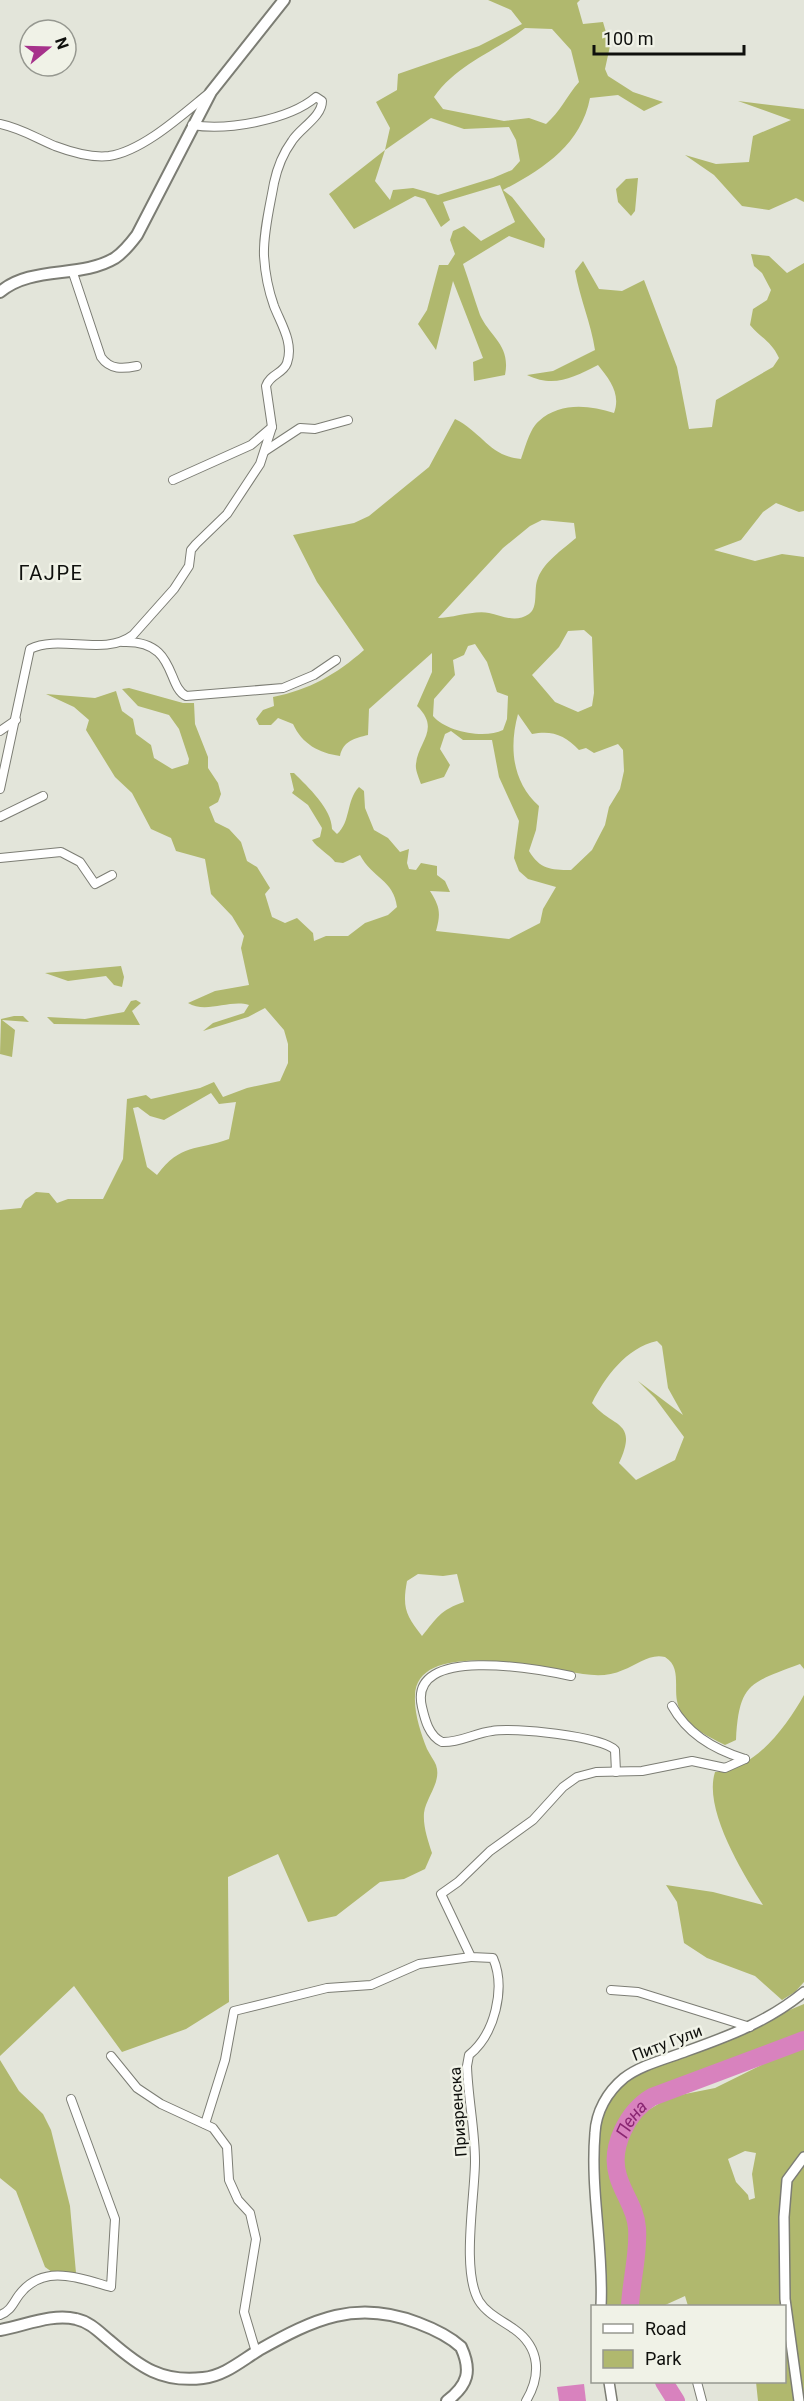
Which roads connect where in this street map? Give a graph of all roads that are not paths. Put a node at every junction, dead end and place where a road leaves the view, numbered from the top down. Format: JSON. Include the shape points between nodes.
{"nodes":[{"id":1,"x":284,"y":0,"type":"edge"},
{"id":2,"x":210,"y":92,"type":"junction"},
{"id":3,"x":0,"y":124,"type":"edge"},
{"id":4,"x":192,"y":125,"type":"junction"},
{"id":5,"x":72,"y":270,"type":"junction"},
{"id":6,"x":0,"y":292,"type":"edge"},
{"id":7,"x":137,"y":366,"type":"dead end"},
{"id":8,"x":348,"y":420,"type":"dead end"},
{"id":9,"x":272,"y":426,"type":"junction"},
{"id":10,"x":265,"y":451,"type":"junction"},
{"id":11,"x":173,"y":480,"type":"dead end"},
{"id":12,"x":122,"y":642,"type":"junction"},
{"id":13,"x":336,"y":660,"type":"dead end"},
{"id":14,"x":16,"y":720,"type":"junction"},
{"id":15,"x":0,"y":731,"type":"edge"},
{"id":16,"x":0,"y":789,"type":"edge"},
{"id":17,"x":43,"y":796,"type":"dead end"},
{"id":18,"x":0,"y":817,"type":"edge"},
{"id":19,"x":0,"y":858,"type":"edge"},
{"id":20,"x":112,"y":875,"type":"dead end"},
{"id":21,"x":571,"y":1676,"type":"dead end"},
{"id":22,"x":672,"y":1706,"type":"dead end"},
{"id":23,"x":615,"y":1772,"type":"junction"},
{"id":24,"x":471,"y":1957,"type":"junction"},
{"id":25,"x":611,"y":1990,"type":"dead end"},
{"id":26,"x":804,"y":1992,"type":"edge"},
{"id":27,"x":750,"y":2027,"type":"junction"},
{"id":28,"x":111,"y":2056,"type":"dead end"},
{"id":29,"x":71,"y":2099,"type":"dead end"},
{"id":30,"x":206,"y":2124,"type":"junction"},
{"id":31,"x":804,"y":2157,"type":"edge"},
{"id":32,"x":601,"y":2305,"type":"edge"},
{"id":33,"x":786,"y":2305,"type":"edge"},
{"id":34,"x":786,"y":2306,"type":"edge"},
{"id":35,"x":0,"y":2315,"type":"edge"},
{"id":36,"x":0,"y":2330,"type":"edge"},
{"id":37,"x":256,"y":2352,"type":"junction"},
{"id":38,"x":609,"y":2383,"type":"edge"},
{"id":39,"x":697,"y":2383,"type":"edge"},
{"id":40,"x":447,"y":2401,"type":"edge"},
{"id":41,"x":526,"y":2401,"type":"edge"},
{"id":42,"x":612,"y":2401,"type":"edge"},
{"id":43,"x":702,"y":2401,"type":"edge"},
{"id":44,"x":799,"y":2401,"type":"edge"}],
"edges":[{"from":1,"to":2,"type":"main road"},
{"from":2,"to":3,"type":"street","via":[[158,132],[108,156],[56,146],[16,127]]},
{"from":2,"to":4,"type":"main road"},
{"from":4,"to":5,"type":"main road","via":[[137,235],[114,259]]},
{"from":4,"to":9,"type":"street","via":[[221,126],[261,120],[300,109],[316,97],[322,101],[318,112],[286,151],[275,181],[266,231],[264,257],[288,350],[284,369],[266,386]]},
{"from":5,"to":6,"type":"main road","via":[[26,278]]},
{"from":5,"to":7,"type":"street","via":[[101,357],[114,367]]},
{"from":8,"to":10,"type":"street","via":[[315,429],[300,428]]},
{"from":9,"to":10,"type":"street"},
{"from":9,"to":11,"type":"street","via":[[251,445]]},
{"from":10,"to":12,"type":"street","via":[[227,513],[191,550],[189,566],[174,589]]},
{"from":12,"to":13,"type":"street","via":[[140,643],[164,656],[186,696],[283,688]]},
{"from":12,"to":14,"type":"street","via":[[30,649]]},
{"from":14,"to":15,"type":"street"},
{"from":14,"to":16,"type":"street"},
{"from":17,"to":18,"type":"street"},
{"from":19,"to":20,"type":"street","via":[[57,851],[80,862],[95,884]]},
{"from":21,"to":23,"type":"street","via":[[531,1669],[455,1667],[428,1677],[420,1696],[429,1729],[442,1742],[502,1729],[599,1742],[615,1750]]},
{"from":22,"to":23,"type":"street","via":[[696,1735],[745,1759],[725,1768],[696,1761]]},
{"from":23,"to":24,"type":"street","via":[[577,1777],[533,1820],[441,1894]]},
{"from":24,"to":30,"type":"street","via":[[419,1964],[371,1984],[327,1988],[234,2011],[225,2060]]},
{"from":24,"to":41,"type":"street","name":"Призренска","via":[[493,1958],[499,1973],[492,2023],[482,2045],[469,2055],[467,2066],[475,2161],[470,2216],[473,2283],[485,2309],[518,2331],[538,2364],[535,2386]]},
{"from":25,"to":27,"type":"street","via":[[638,1992]]},
{"from":26,"to":27,"type":"street","name":"Питу Гули"},
{"from":27,"to":32,"type":"street","name":"Питу Гули","via":[[629,2074],[603,2103],[594,2143],[603,2269]]},
{"from":28,"to":30,"type":"street","via":[[137,2088],[161,2104]]},
{"from":29,"to":35,"type":"street","via":[[115,2219],[111,2288],[63,2274],[47,2276],[36,2279]]},
{"from":30,"to":37,"type":"street","via":[[227,2147],[229,2180],[253,2222],[256,2239],[244,2312]]},
{"from":31,"to":33,"type":"street","via":[[787,2180]]},
{"from":34,"to":44,"type":"street"},
{"from":36,"to":37,"type":"main road","via":[[56,2318],[77,2319],[153,2373],[182,2380],[213,2377]]},
{"from":37,"to":40,"type":"main road","via":[[335,2314],[369,2312],[405,2318],[461,2347],[467,2359],[466,2381]]},
{"from":38,"to":42,"type":"street"},
{"from":39,"to":43,"type":"street"}]}
